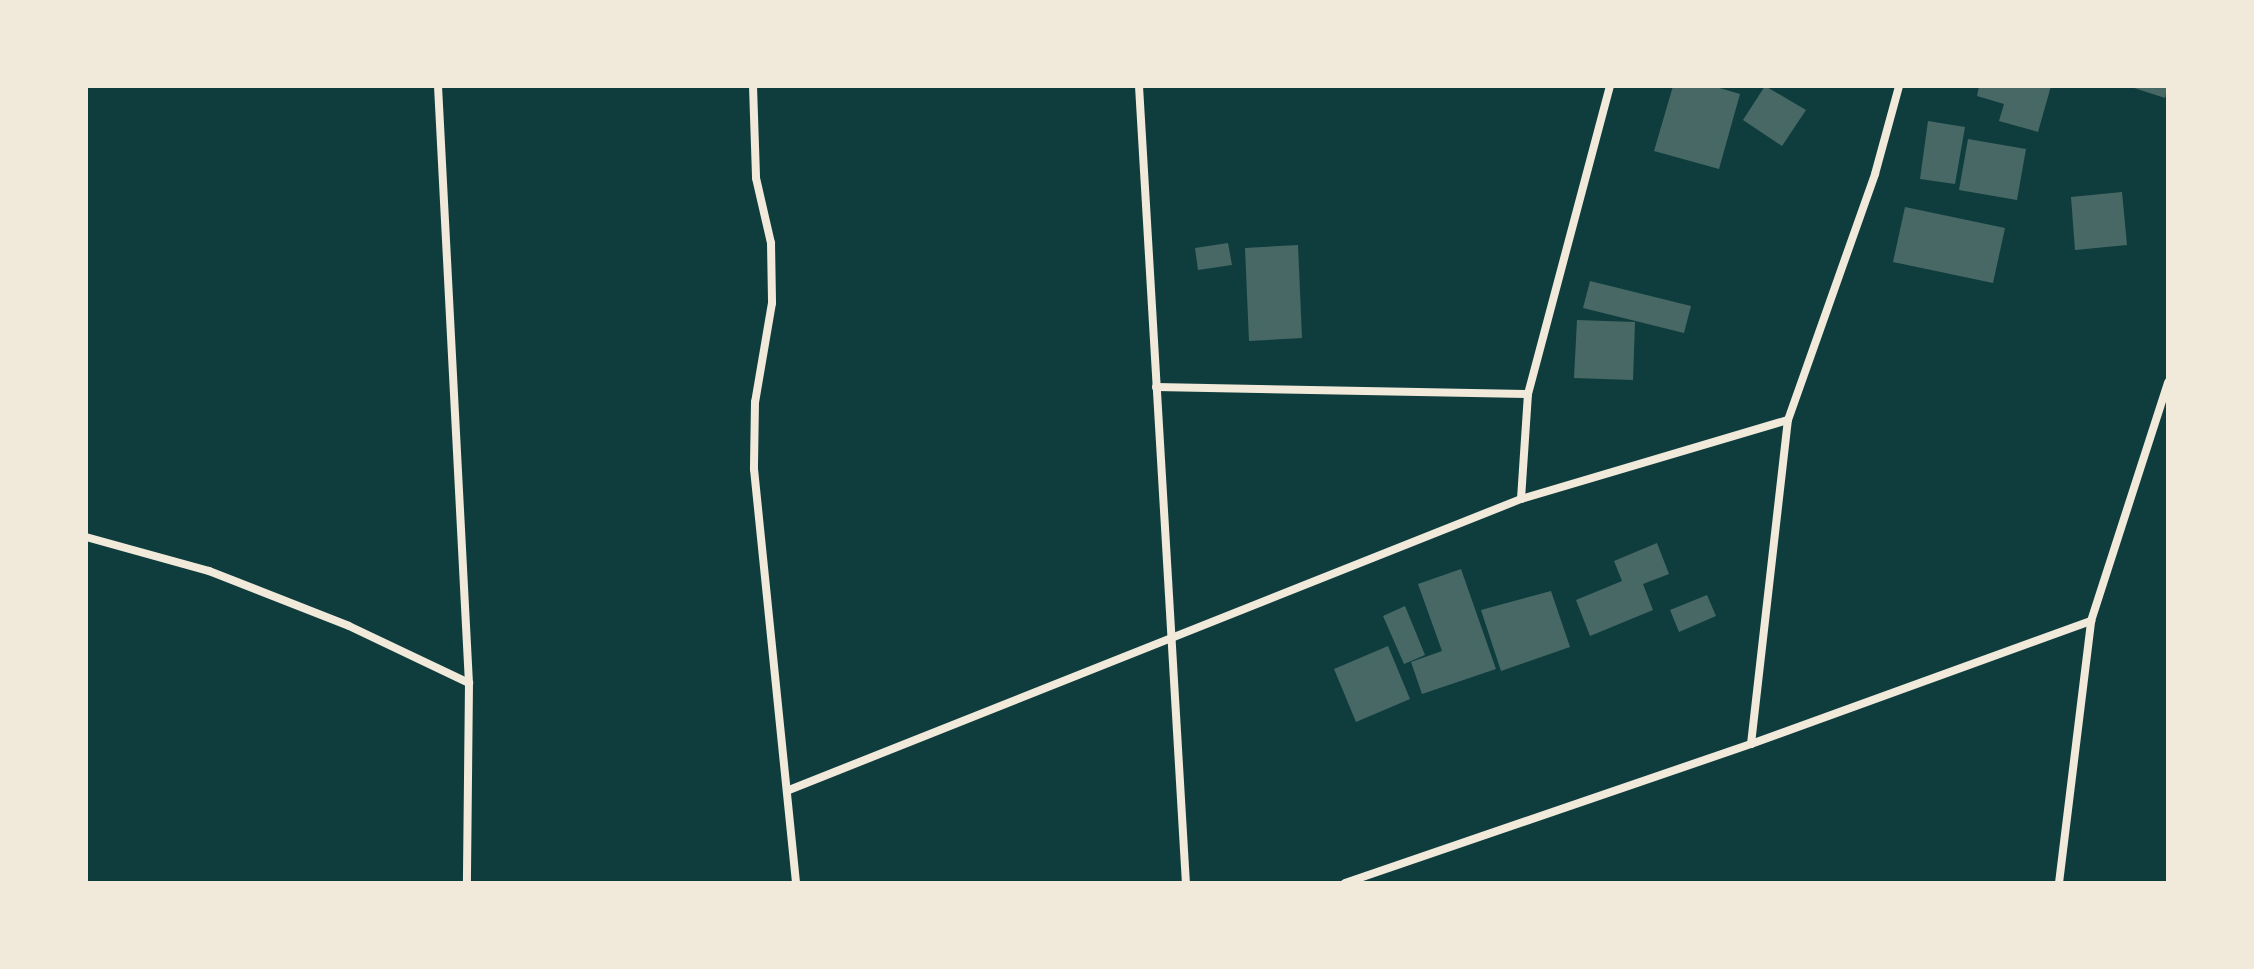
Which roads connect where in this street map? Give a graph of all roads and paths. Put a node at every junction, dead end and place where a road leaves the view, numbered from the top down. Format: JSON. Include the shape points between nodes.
{"nodes":[{"id":1,"x":438,"y":86,"type":"edge"},
{"id":2,"x":753,"y":86,"type":"edge"},
{"id":3,"x":1139,"y":86,"type":"edge"},
{"id":4,"x":1610,"y":86,"type":"edge"},
{"id":5,"x":1899,"y":86,"type":"edge"},
{"id":6,"x":2168,"y":382,"type":"edge"},
{"id":7,"x":1156,"y":387,"type":"junction"},
{"id":8,"x":1528,"y":394,"type":"junction"},
{"id":9,"x":1788,"y":420,"type":"junction"},
{"id":10,"x":1521,"y":499,"type":"junction"},
{"id":11,"x":86,"y":537,"type":"edge"},
{"id":12,"x":2091,"y":621,"type":"junction"},
{"id":13,"x":1171,"y":638,"type":"junction"},
{"id":14,"x":469,"y":683,"type":"junction"},
{"id":15,"x":1751,"y":744,"type":"junction"},
{"id":16,"x":789,"y":790,"type":"junction"},
{"id":17,"x":467,"y":883,"type":"edge"},
{"id":18,"x":796,"y":883,"type":"edge"},
{"id":19,"x":1186,"y":883,"type":"edge"},
{"id":20,"x":1345,"y":883,"type":"edge"},
{"id":21,"x":2059,"y":883,"type":"edge"}],
"edges":[{"from":1,"to":14,"type":"street"},
{"from":2,"to":16,"type":"street","via":[[756,178],[771,243],[772,303],[755,402],[754,469]]},
{"from":3,"to":7,"type":"street"},
{"from":4,"to":8,"type":"street"},
{"from":5,"to":9,"type":"street","via":[[1875,174]]},
{"from":6,"to":12,"type":"street"},
{"from":7,"to":8,"type":"street"},
{"from":7,"to":13,"type":"street"},
{"from":8,"to":10,"type":"street"},
{"from":9,"to":10,"type":"street"},
{"from":9,"to":15,"type":"street"},
{"from":10,"to":13,"type":"street"},
{"from":11,"to":14,"type":"street","via":[[209,571],[349,626]]},
{"from":12,"to":15,"type":"street"},
{"from":12,"to":21,"type":"street"},
{"from":13,"to":16,"type":"street"},
{"from":13,"to":19,"type":"street"},
{"from":14,"to":17,"type":"street"},
{"from":15,"to":20,"type":"street"},
{"from":16,"to":18,"type":"street"}]}
